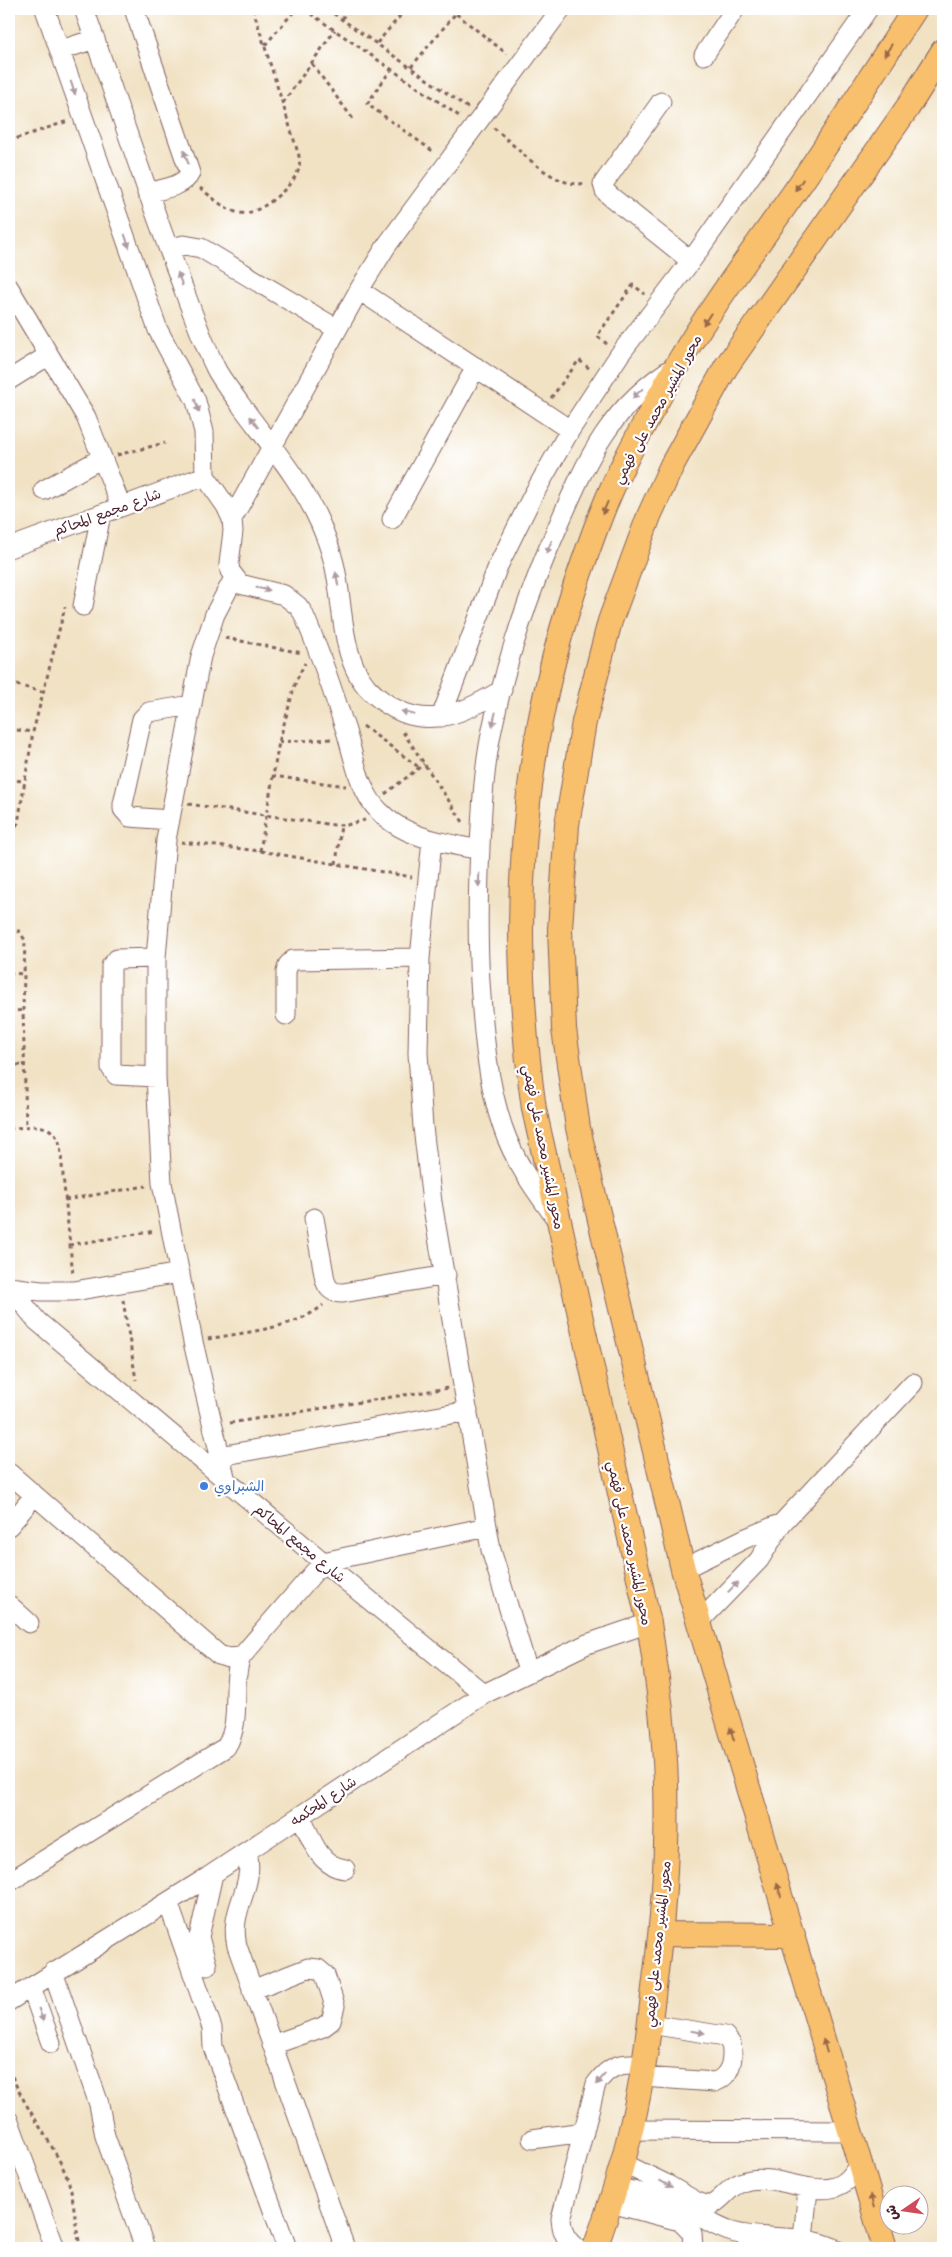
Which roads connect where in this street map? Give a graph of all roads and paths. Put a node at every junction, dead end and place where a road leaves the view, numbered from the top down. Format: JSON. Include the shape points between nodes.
{"nodes":[{"id":1,"x":45,"y":9,"type":"edge"},
{"id":2,"x":84,"y":9,"type":"edge"},
{"id":3,"x":134,"y":9,"type":"edge"},
{"id":4,"x":253,"y":9,"type":"edge"},
{"id":5,"x":296,"y":9,"type":"edge"},
{"id":6,"x":304,"y":9,"type":"edge"},
{"id":7,"x":327,"y":9,"type":"edge"},
{"id":8,"x":351,"y":9,"type":"edge"},
{"id":9,"x":406,"y":9,"type":"edge"},
{"id":10,"x":450,"y":9,"type":"edge"},
{"id":11,"x":561,"y":9,"type":"edge"},
{"id":12,"x":735,"y":9,"type":"edge"},
{"id":13,"x":868,"y":9,"type":"edge"},
{"id":14,"x":915,"y":9,"type":"edge"},
{"id":15,"x":456,"y":13,"type":"junction"},
{"id":16,"x":342,"y":19,"type":"junction"},
{"id":17,"x":335,"y":30,"type":"junction"},
{"id":18,"x":95,"y":39,"type":"junction"},
{"id":19,"x":377,"y":44,"type":"junction"},
{"id":20,"x":264,"y":45,"type":"junction"},
{"id":21,"x":61,"y":50,"type":"junction"},
{"id":22,"x":943,"y":51,"type":"edge"},
{"id":23,"x":704,"y":55,"type":"dead end"},
{"id":24,"x":312,"y":64,"type":"junction"},
{"id":25,"x":521,"y":65,"type":"junction"},
{"id":26,"x":411,"y":67,"type":"junction"},
{"id":27,"x":392,"y":68,"type":"junction"},
{"id":28,"x":661,"y":102,"type":"dead end"},
{"id":29,"x":283,"y":103,"type":"junction"},
{"id":30,"x":83,"y":116,"type":"junction"},
{"id":31,"x":353,"y":119,"type":"dead end"},
{"id":32,"x":478,"y":122,"type":"junction"},
{"id":33,"x":9,"y":141,"type":"edge"},
{"id":34,"x":448,"y":161,"type":"junction"},
{"id":35,"x":606,"y":177,"type":"junction"},
{"id":36,"x":188,"y":179,"type":"junction"},
{"id":37,"x":147,"y":193,"type":"junction"},
{"id":38,"x":169,"y":249,"type":"junction"},
{"id":39,"x":691,"y":261,"type":"junction"},
{"id":40,"x":9,"y":288,"type":"edge"},
{"id":41,"x":359,"y":290,"type":"junction"},
{"id":42,"x":659,"y":304,"type":"junction"},
{"id":43,"x":337,"y":329,"type":"junction"},
{"id":44,"x":620,"y":354,"type":"junction"},
{"id":45,"x":49,"y":355,"type":"junction"},
{"id":46,"x":677,"y":364,"type":"junction"},
{"id":47,"x":476,"y":367,"type":"junction"},
{"id":48,"x":216,"y":370,"type":"junction"},
{"id":49,"x":9,"y":380,"type":"edge"},
{"id":50,"x":603,"y":380,"type":"junction"},
{"id":51,"x":189,"y":385,"type":"junction"},
{"id":52,"x":542,"y":410,"type":"junction"},
{"id":53,"x":570,"y":430,"type":"junction"},
{"id":54,"x":165,"y":443,"type":"dead end"},
{"id":55,"x":271,"y":447,"type":"junction"},
{"id":56,"x":102,"y":458,"type":"junction"},
{"id":57,"x":205,"y":476,"type":"junction"},
{"id":58,"x":44,"y":490,"type":"dead end"},
{"id":59,"x":121,"y":506,"type":"junction"},
{"id":60,"x":101,"y":514,"type":"junction"},
{"id":61,"x":232,"y":519,"type":"junction"},
{"id":62,"x":392,"y":519,"type":"dead end"},
{"id":63,"x":9,"y":548,"type":"edge"},
{"id":64,"x":234,"y":578,"type":"junction"},
{"id":65,"x":75,"y":604,"type":"joint"},
{"id":66,"x":207,"y":635,"type":"junction"},
{"id":67,"x":348,"y":642,"type":"junction"},
{"id":68,"x":315,"y":653,"type":"junction"},
{"id":69,"x":9,"y":683,"type":"edge"},
{"id":70,"x":502,"y":690,"type":"junction"},
{"id":71,"x":43,"y":692,"type":"junction"},
{"id":72,"x":385,"y":703,"type":"junction"},
{"id":73,"x":192,"y":705,"type":"junction"},
{"id":74,"x":338,"y":708,"type":"junction"},
{"id":75,"x":440,"y":717,"type":"junction"},
{"id":76,"x":9,"y":729,"type":"edge"},
{"id":77,"x":33,"y":732,"type":"junction"},
{"id":78,"x":348,"y":738,"type":"junction"},
{"id":79,"x":278,"y":742,"type":"junction"},
{"id":80,"x":424,"y":764,"type":"junction"},
{"id":81,"x":420,"y":768,"type":"junction"},
{"id":82,"x":272,"y":776,"type":"junction"},
{"id":83,"x":9,"y":780,"type":"edge"},
{"id":84,"x":24,"y":781,"type":"junction"},
{"id":85,"x":372,"y":801,"type":"junction"},
{"id":86,"x":173,"y":802,"type":"junction"},
{"id":87,"x":266,"y":816,"type":"junction"},
{"id":88,"x":169,"y":820,"type":"junction"},
{"id":89,"x":341,"y":825,"type":"junction"},
{"id":90,"x":9,"y":830,"type":"edge"},
{"id":91,"x":166,"y":840,"type":"junction"},
{"id":92,"x":432,"y":840,"type":"junction"},
{"id":93,"x":480,"y":849,"type":"junction"},
{"id":94,"x":260,"y":851,"type":"junction"},
{"id":95,"x":336,"y":864,"type":"junction"},
{"id":96,"x":428,"y":880,"type":"junction"},
{"id":97,"x":9,"y":931,"type":"edge"},
{"id":98,"x":156,"y":958,"type":"junction"},
{"id":99,"x":420,"y":958,"type":"junction"},
{"id":100,"x":9,"y":973,"type":"edge"},
{"id":101,"x":24,"y":974,"type":"junction"},
{"id":102,"x":23,"y":1010,"type":"junction"},
{"id":103,"x":9,"y":1012,"type":"edge"},
{"id":104,"x":286,"y":1015,"type":"dead end"},
{"id":105,"x":9,"y":1065,"type":"edge"},
{"id":106,"x":24,"y":1065,"type":"junction"},
{"id":107,"x":156,"y":1077,"type":"junction"},
{"id":108,"x":26,"y":1127,"type":"junction"},
{"id":109,"x":9,"y":1129,"type":"edge"},
{"id":110,"x":162,"y":1183,"type":"junction"},
{"id":111,"x":65,"y":1200,"type":"junction"},
{"id":112,"x":314,"y":1218,"type":"dead end"},
{"id":113,"x":559,"y":1223,"type":"junction"},
{"id":114,"x":170,"y":1229,"type":"junction"},
{"id":115,"x":70,"y":1245,"type":"junction"},
{"id":116,"x":180,"y":1273,"type":"junction"},
{"id":117,"x":446,"y":1275,"type":"junction"},
{"id":118,"x":120,"y":1283,"type":"junction"},
{"id":119,"x":9,"y":1286,"type":"edge"},
{"id":120,"x":74,"y":1290,"type":"junction"},
{"id":121,"x":335,"y":1293,"type":"junction"},
{"id":122,"x":193,"y":1342,"type":"junction"},
{"id":123,"x":913,"y":1383,"type":"dead end"},
{"id":124,"x":464,"y":1385,"type":"junction"},
{"id":125,"x":140,"y":1408,"type":"junction"},
{"id":126,"x":468,"y":1411,"type":"junction"},
{"id":127,"x":213,"y":1426,"type":"junction"},
{"id":128,"x":220,"y":1456,"type":"junction"},
{"id":129,"x":9,"y":1473,"type":"edge"},
{"id":130,"x":226,"y":1481,"type":"junction"},
{"id":131,"x":34,"y":1496,"type":"junction"},
{"id":132,"x":782,"y":1523,"type":"junction"},
{"id":133,"x":9,"y":1526,"type":"edge"},
{"id":134,"x":487,"y":1528,"type":"junction"},
{"id":135,"x":323,"y":1562,"type":"junction"},
{"id":136,"x":683,"y":1570,"type":"junction"},
{"id":137,"x":9,"y":1605,"type":"edge"},
{"id":138,"x":649,"y":1622,"type":"junction"},
{"id":139,"x":698,"y":1622,"type":"junction"},
{"id":140,"x":30,"y":1623,"type":"dead end"},
{"id":141,"x":241,"y":1657,"type":"junction"},
{"id":142,"x":528,"y":1671,"type":"junction"},
{"id":143,"x":484,"y":1694,"type":"junction"},
{"id":144,"x":301,"y":1816,"type":"junction"},
{"id":145,"x":247,"y":1851,"type":"junction"},
{"id":146,"x":345,"y":1869,"type":"dead end"},
{"id":147,"x":213,"y":1874,"type":"junction"},
{"id":148,"x":9,"y":1882,"type":"edge"},
{"id":149,"x":163,"y":1906,"type":"junction"},
{"id":150,"x":661,"y":1934,"type":"junction"},
{"id":151,"x":793,"y":1935,"type":"junction"},
{"id":152,"x":207,"y":1966,"type":"dead end"},
{"id":153,"x":43,"y":1979,"type":"junction"},
{"id":154,"x":252,"y":1990,"type":"junction"},
{"id":155,"x":9,"y":2001,"type":"edge"},
{"id":156,"x":650,"y":2024,"type":"junction"},
{"id":157,"x":51,"y":2043,"type":"dead end"},
{"id":158,"x":272,"y":2045,"type":"junction"},
{"id":159,"x":9,"y":2069,"type":"edge"},
{"id":160,"x":643,"y":2071,"type":"junction"},
{"id":161,"x":9,"y":2121,"type":"edge"},
{"id":162,"x":631,"y":2130,"type":"junction"},
{"id":163,"x":849,"y":2131,"type":"junction"},
{"id":164,"x":584,"y":2132,"type":"junction"},
{"id":165,"x":532,"y":2139,"type":"dead end"},
{"id":166,"x":860,"y":2160,"type":"junction"},
{"id":167,"x":622,"y":2163,"type":"junction"},
{"id":168,"x":808,"y":2189,"type":"junction"},
{"id":169,"x":613,"y":2195,"type":"junction"},
{"id":170,"x":702,"y":2211,"type":"junction"},
{"id":171,"x":803,"y":2238,"type":"junction"},
{"id":172,"x":55,"y":2248,"type":"edge"},
{"id":173,"x":81,"y":2248,"type":"edge"},
{"id":174,"x":146,"y":2248,"type":"edge"},
{"id":175,"x":287,"y":2248,"type":"edge"},
{"id":176,"x":345,"y":2248,"type":"edge"},
{"id":177,"x":576,"y":2248,"type":"edge"},
{"id":178,"x":595,"y":2248,"type":"edge"},
{"id":179,"x":693,"y":2248,"type":"edge"},
{"id":180,"x":834,"y":2248,"type":"edge"},
{"id":181,"x":885,"y":2248,"type":"edge"}],
"edges":[{"from":1,"to":21,"type":"street"},
{"from":2,"to":18,"type":"street"},
{"from":36,"to":3,"type":"street","one_way":true,"via":[[189,167]]},
{"from":4,"to":20,"type":"path"},
{"from":5,"to":20,"type":"path"},
{"from":6,"to":17,"type":"path"},
{"from":7,"to":16,"type":"path"},
{"from":8,"to":16,"type":"path"},
{"from":9,"to":19,"type":"path"},
{"from":10,"to":15,"type":"path"},
{"from":11,"to":25,"type":"street"},
{"from":12,"to":23,"type":"street"},
{"from":13,"to":39,"type":"street"},
{"from":14,"to":46,"type":"main road","name":"محور المشير محمد على فهمي","one_way":true},
{"from":15,"to":25,"type":"path"},
{"from":15,"to":26,"type":"path"},
{"from":16,"to":19,"type":"path"},
{"from":17,"to":24,"type":"path"},
{"from":17,"to":27,"type":"path"},
{"from":18,"to":21,"type":"street"},
{"from":18,"to":37,"type":"street"},
{"from":19,"to":26,"type":"path"},
{"from":20,"to":29,"type":"path"},
{"from":21,"to":30,"type":"street","one_way":true},
{"from":22,"to":136,"type":"main road","via":[[908,107],[726,367],[672,465],[638,542],[610,621],[574,773],[560,929],[564,1029],[570,1079],[588,1177]]},
{"from":24,"to":29,"type":"path"},
{"from":24,"to":31,"type":"path"},
{"from":25,"to":32,"type":"street"},
{"from":26,"to":32,"type":"path"},
{"from":27,"to":32,"type":"path"},
{"from":27,"to":34,"type":"path","via":[[367,104]]},
{"from":28,"to":35,"type":"street"},
{"from":29,"to":36,"type":"path","via":[[299,156],[299,170],[292,182],[264,206],[248,214],[238,213]]},
{"from":30,"to":33,"type":"path"},
{"from":30,"to":51,"type":"street","one_way":true,"via":[[158,330]]},
{"from":32,"to":34,"type":"street"},
{"from":32,"to":35,"type":"path","via":[[553,178],[579,185]]},
{"from":34,"to":41,"type":"street","via":[[387,245]]},
{"from":35,"to":39,"type":"street","via":[[603,184],[610,196]]},
{"from":36,"to":37,"type":"street"},
{"from":37,"to":38,"type":"street"},
{"from":38,"to":43,"type":"street","via":[[184,244],[200,248]]},
{"from":48,"to":38,"type":"street","one_way":true},
{"from":39,"to":42,"type":"street"},
{"from":40,"to":45,"type":"street"},
{"from":41,"to":43,"type":"street"},
{"from":41,"to":47,"type":"street"},
{"from":42,"to":44,"type":"street"},
{"from":42,"to":44,"type":"path","via":[[633,285],[597,336]]},
{"from":43,"to":55,"type":"street"},
{"from":44,"to":50,"type":"street"},
{"from":45,"to":49,"type":"street"},
{"from":45,"to":56,"type":"street","via":[[86,416]]},
{"from":46,"to":70,"type":"street","one_way":true,"via":[[656,377],[620,410],[577,484],[547,550],[522,619]]},
{"from":46,"to":113,"type":"main road","name":"محور المشير محمد على فهمي","one_way":true,"via":[[624,464],[590,542],[563,624],[533,759],[521,873],[523,1014],[534,1109]]},
{"from":47,"to":52,"type":"street"},
{"from":47,"to":62,"type":"street"},
{"from":48,"to":51,"type":"street"},
{"from":55,"to":48,"type":"street","one_way":true},
{"from":50,"to":52,"type":"path","via":[[579,360]]},
{"from":50,"to":53,"type":"street"},
{"from":51,"to":57,"type":"street","one_way":true,"via":[[204,432]]},
{"from":52,"to":53,"type":"street"},
{"from":53,"to":75,"type":"street","via":[[498,566]]},
{"from":54,"to":56,"type":"path"},
{"from":55,"to":61,"type":"street"},
{"from":67,"to":55,"type":"street","one_way":true,"via":[[327,540],[312,505]]},
{"from":56,"to":58,"type":"street"},
{"from":56,"to":59,"type":"street"},
{"from":57,"to":59,"type":"street","name":"شارع مجمع المحاكم"},
{"from":57,"to":61,"type":"street"},
{"from":59,"to":60,"type":"street","name":"شارع مجمع المحاكم"},
{"from":60,"to":63,"type":"street","name":"شارع مجمع المحاكم"},
{"from":60,"to":65,"type":"street"},
{"from":61,"to":64,"type":"street","via":[[229,564]]},
{"from":64,"to":66,"type":"street"},
{"from":64,"to":68,"type":"street","one_way":true,"via":[[247,586],[275,592],[291,600],[303,613]]},
{"from":65,"to":71,"type":"path","via":[[61,617]]},
{"from":66,"to":68,"type":"path"},
{"from":66,"to":73,"type":"street"},
{"from":67,"to":68,"type":"street"},
{"from":67,"to":72,"type":"street","via":[[355,671],[367,688]]},
{"from":68,"to":74,"type":"street"},
{"from":68,"to":79,"type":"path","via":[[300,669]]},
{"from":69,"to":71,"type":"path"},
{"from":70,"to":75,"type":"street","via":[[472,708]]},
{"from":70,"to":93,"type":"street","one_way":true,"via":[[487,758]]},
{"from":71,"to":77,"type":"path"},
{"from":75,"to":72,"type":"street","one_way":true,"via":[[420,717]]},
{"from":72,"to":80,"type":"path"},
{"from":73,"to":86,"type":"street"},
{"from":73,"to":88,"type":"street","via":[[144,714],[123,804],[130,817]]},
{"from":74,"to":78,"type":"street"},
{"from":74,"to":81,"type":"path"},
{"from":76,"to":77,"type":"path"},
{"from":77,"to":84,"type":"path"},
{"from":78,"to":79,"type":"path"},
{"from":78,"to":85,"type":"street"},
{"from":79,"to":82,"type":"path"},
{"from":80,"to":81,"type":"path"},
{"from":80,"to":93,"type":"path"},
{"from":81,"to":85,"type":"path"},
{"from":82,"to":85,"type":"path"},
{"from":82,"to":87,"type":"path"},
{"from":83,"to":84,"type":"path"},
{"from":84,"to":90,"type":"path","via":[[18,823]]},
{"from":85,"to":89,"type":"path","via":[[358,823]]},
{"from":85,"to":92,"type":"street","via":[[395,824]]},
{"from":86,"to":87,"type":"path"},
{"from":86,"to":88,"type":"street"},
{"from":87,"to":89,"type":"path"},
{"from":87,"to":94,"type":"path"},
{"from":88,"to":91,"type":"street"},
{"from":89,"to":95,"type":"path"},
{"from":91,"to":94,"type":"path"},
{"from":91,"to":98,"type":"street"},
{"from":92,"to":93,"type":"street"},
{"from":92,"to":96,"type":"street"},
{"from":93,"to":113,"type":"street","one_way":true,"via":[[478,958],[496,1104],[519,1165]]},
{"from":94,"to":95,"type":"path"},
{"from":95,"to":96,"type":"path"},
{"from":96,"to":99,"type":"street"},
{"from":97,"to":101,"type":"path","via":[[19,931],[24,936]]},
{"from":98,"to":107,"type":"street"},
{"from":98,"to":107,"type":"street","via":[[117,959],[111,966],[111,1068],[116,1075]]},
{"from":99,"to":104,"type":"street","via":[[293,960],[286,972]]},
{"from":99,"to":117,"type":"street","via":[[418,1053],[423,1127],[432,1202]]},
{"from":100,"to":101,"type":"path"},
{"from":101,"to":102,"type":"path"},
{"from":102,"to":103,"type":"path"},
{"from":102,"to":106,"type":"path"},
{"from":105,"to":106,"type":"path"},
{"from":106,"to":108,"type":"path"},
{"from":107,"to":110,"type":"street"},
{"from":108,"to":109,"type":"path"},
{"from":108,"to":111,"type":"path","via":[[50,1128],[57,1135]]},
{"from":110,"to":111,"type":"path"},
{"from":110,"to":114,"type":"street"},
{"from":111,"to":115,"type":"path"},
{"from":112,"to":121,"type":"street","via":[[325,1280]]},
{"from":113,"to":138,"type":"main road","name":"محور المشير محمد على فهمي"},
{"from":114,"to":115,"type":"path"},
{"from":114,"to":116,"type":"street"},
{"from":115,"to":120,"type":"path"},
{"from":116,"to":118,"type":"street"},
{"from":116,"to":122,"type":"street"},
{"from":117,"to":121,"type":"street"},
{"from":117,"to":124,"type":"street"},
{"from":118,"to":120,"type":"street"},
{"from":118,"to":125,"type":"path"},
{"from":119,"to":120,"type":"street","via":[[42,1291]]},
{"from":119,"to":125,"type":"street","name":"شارع مجمع المحاكم","via":[[37,1321]]},
{"from":121,"to":122,"type":"path","via":[[321,1307],[286,1324]]},
{"from":122,"to":127,"type":"street"},
{"from":123,"to":132,"type":"street"},
{"from":124,"to":126,"type":"street"},
{"from":124,"to":127,"type":"path"},
{"from":125,"to":130,"type":"street","name":"شارع مجمع المحاكم"},
{"from":126,"to":128,"type":"street"},
{"from":126,"to":134,"type":"street"},
{"from":127,"to":128,"type":"street"},
{"from":128,"to":130,"type":"street"},
{"from":129,"to":131,"type":"street"},
{"from":130,"to":135,"type":"street","name":"شارع مجمع المحاكم"},
{"from":131,"to":133,"type":"street"},
{"from":131,"to":141,"type":"street","via":[[218,1655]]},
{"from":132,"to":136,"type":"street"},
{"from":139,"to":132,"type":"street","one_way":true,"via":[[759,1560]]},
{"from":134,"to":135,"type":"street"},
{"from":134,"to":142,"type":"street","via":[[497,1573]]},
{"from":135,"to":141,"type":"street"},
{"from":135,"to":143,"type":"street","name":"شارع مجمع المحاكم"},
{"from":136,"to":139,"type":"main road"},
{"from":137,"to":140,"type":"street"},
{"from":138,"to":142,"type":"street","name":"شارع المحكمه","via":[[587,1644]]},
{"from":138,"to":150,"type":"main road","name":"محور المشير محمد على فهمي","via":[[665,1764],[666,1871]]},
{"from":151,"to":139,"type":"main road","one_way":true},
{"from":141,"to":148,"type":"street","via":[[236,1670],[234,1735],[226,1746]]},
{"from":142,"to":143,"type":"street","name":"شارع المحكمه"},
{"from":143,"to":144,"type":"street","name":"شارع المحكمه"},
{"from":144,"to":145,"type":"street","name":"شارع المحكمه"},
{"from":144,"to":146,"type":"street","via":[[321,1857],[333,1866]]},
{"from":145,"to":147,"type":"street","name":"شارع المحكمه"},
{"from":145,"to":154,"type":"street","via":[[249,1881],[234,1928]]},
{"from":147,"to":149,"type":"street","name":"شارع المحكمه"},
{"from":147,"to":152,"type":"street","via":[[200,1937]]},
{"from":149,"to":153,"type":"street","name":"شارع المحكمه"},
{"from":149,"to":175,"type":"street","via":[[200,2027],[213,2047]]},
{"from":150,"to":151,"type":"main road"},
{"from":150,"to":156,"type":"main road","name":"محور المشير محمد على فهمي"},
{"from":163,"to":151,"type":"main road","one_way":true},
{"from":153,"to":155,"type":"street","name":"شارع المحكمه"},
{"from":153,"to":157,"type":"street","one_way":true},
{"from":153,"to":174,"type":"street","via":[[89,2107],[105,2136]]},
{"from":154,"to":158,"type":"street"},
{"from":154,"to":158,"type":"street","via":[[308,1968],[318,1969],[326,1979],[335,2006],[331,2021]]},
{"from":156,"to":160,"type":"main road","name":"محور المشير محمد على فهمي"},
{"from":156,"to":160,"type":"street","one_way":true,"via":[[725,2036],[731,2044],[731,2066],[725,2076],[715,2082]]},
{"from":158,"to":176,"type":"street"},
{"from":159,"to":173,"type":"path","via":[[67,2177],[74,2199]]},
{"from":160,"to":162,"type":"main road","name":"محور المشير محمد على فهمي"},
{"from":160,"to":164,"type":"street","one_way":true,"via":[[626,2064],[604,2074],[596,2084]]},
{"from":161,"to":172,"type":"street"},
{"from":162,"to":163,"type":"street"},
{"from":162,"to":167,"type":"main road","name":"محور المشير محمد على فهمي"},
{"from":163,"to":166,"type":"main road"},
{"from":164,"to":165,"type":"street"},
{"from":164,"to":177,"type":"street","via":[[561,2219],[563,2233]]},
{"from":166,"to":168,"type":"street","via":[[854,2173],[844,2182],[828,2188]]},
{"from":181,"to":166,"type":"main road","one_way":true},
{"from":167,"to":169,"type":"main road","name":"محور المشير محمد على فهمي"},
{"from":167,"to":170,"type":"street","one_way":true},
{"from":168,"to":170,"type":"street","via":[[771,2179],[749,2180],[729,2189]]},
{"from":168,"to":171,"type":"street"},
{"from":169,"to":170,"type":"street","via":[[669,2201]]},
{"from":169,"to":178,"type":"main road","name":"محور المشير محمد على فهمي"},
{"from":169,"to":179,"type":"street","via":[[680,2221],[692,2233]]},
{"from":170,"to":171,"type":"street","via":[[732,2232]]},
{"from":171,"to":180,"type":"street"}]}
